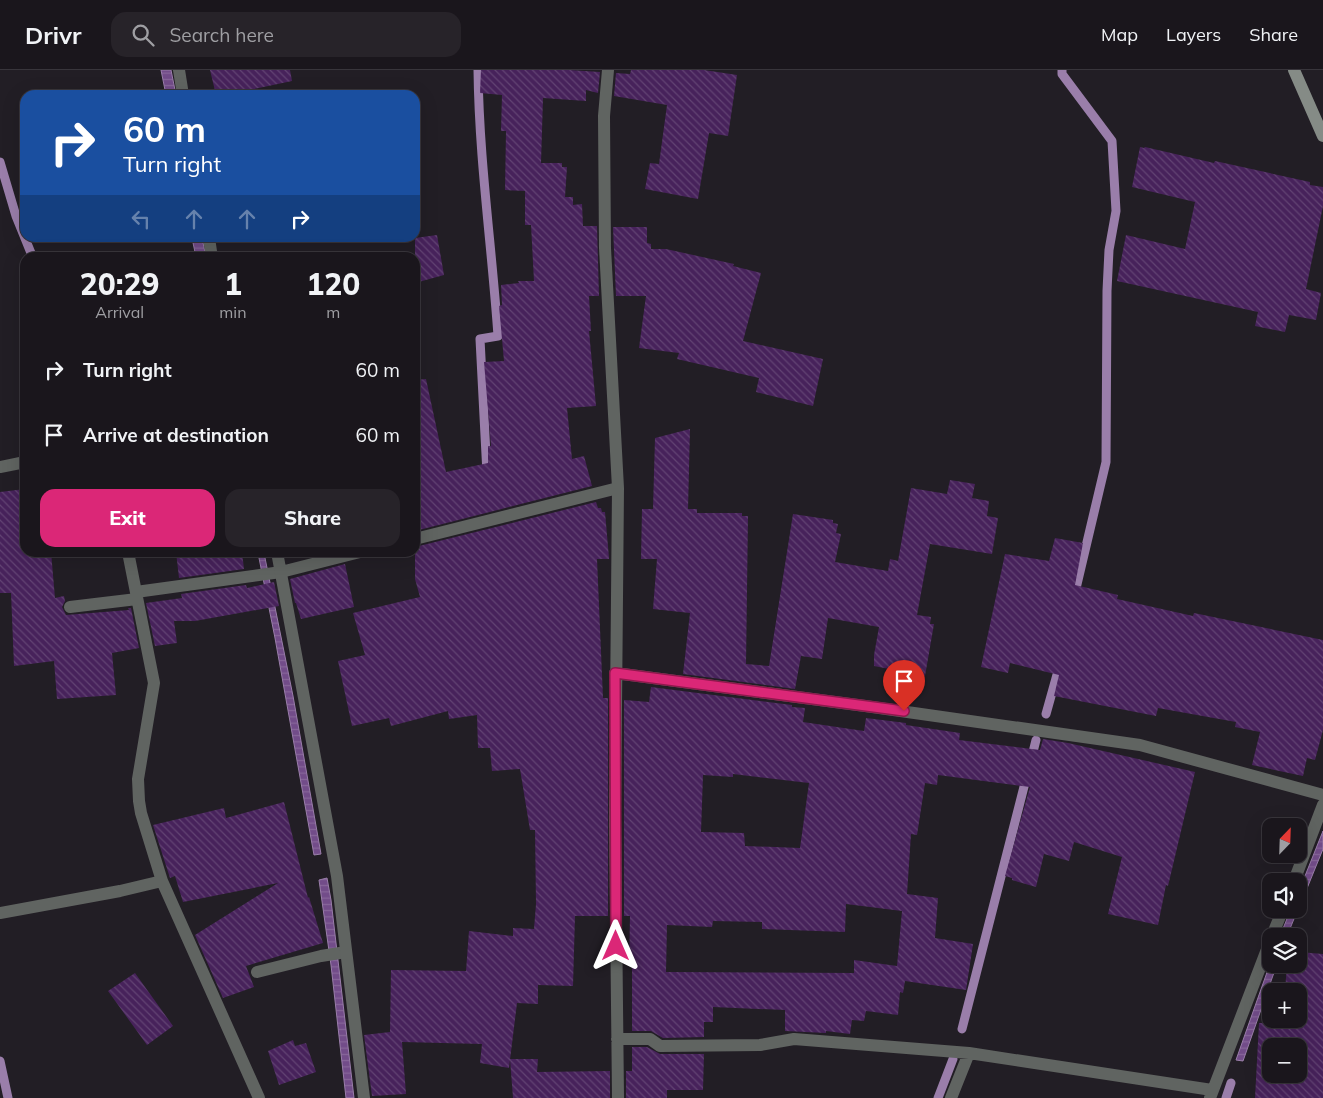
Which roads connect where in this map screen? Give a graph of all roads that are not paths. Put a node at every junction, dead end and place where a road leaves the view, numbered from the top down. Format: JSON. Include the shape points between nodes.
{"nodes":[{"id":1,"x":178,"y":70,"type":"edge"},
{"id":2,"x":608,"y":70,"type":"edge"},
{"id":3,"x":1294,"y":70,"type":"edge"},
{"id":4,"x":182,"y":90,"type":"edge"},
{"id":5,"x":1323,"y":136,"type":"edge"},
{"id":6,"x":20,"y":463,"type":"edge"},
{"id":7,"x":0,"y":467,"type":"edge"},
{"id":8,"x":618,"y":488,"type":"junction"},
{"id":9,"x":420,"y":538,"type":"edge"},
{"id":10,"x":129,"y":557,"type":"edge"},
{"id":11,"x":278,"y":557,"type":"edge"},
{"id":12,"x":340,"y":557,"type":"edge"},
{"id":13,"x":281,"y":572,"type":"junction"},
{"id":14,"x":136,"y":595,"type":"junction"},
{"id":15,"x":70,"y":607,"type":"dead end"},
{"id":16,"x":615,"y":673,"type":"junction"},
{"id":17,"x":1323,"y":795,"type":"edge"},
{"id":18,"x":1323,"y":805,"type":"edge"},
{"id":19,"x":1297,"y":873,"type":"edge"},
{"id":20,"x":162,"y":881,"type":"junction"},
{"id":21,"x":0,"y":913,"type":"edge"},
{"id":22,"x":343,"y":952,"type":"junction"},
{"id":23,"x":1262,"y":964,"type":"edge"},
{"id":24,"x":257,"y":972,"type":"dead end"},
{"id":25,"x":617,"y":1038,"type":"junction"},
{"id":26,"x":969,"y":1053,"type":"junction"},
{"id":27,"x":1211,"y":1094,"type":"edge"},
{"id":28,"x":259,"y":1098,"type":"edge"},
{"id":29,"x":364,"y":1098,"type":"edge"},
{"id":30,"x":618,"y":1098,"type":"edge"},
{"id":31,"x":951,"y":1098,"type":"edge"}],
"edges":[{"from":1,"to":4,"type":"street"},
{"from":2,"to":8,"type":"street","via":[[604,116],[605,248]]},
{"from":3,"to":5,"type":"street"},
{"from":6,"to":7,"type":"street"},
{"from":8,"to":9,"type":"street"},
{"from":8,"to":16,"type":"street"},
{"from":10,"to":14,"type":"street"},
{"from":11,"to":13,"type":"street"},
{"from":12,"to":13,"type":"street"},
{"from":13,"to":14,"type":"street"},
{"from":13,"to":22,"type":"street","via":[[337,876]]},
{"from":14,"to":15,"type":"street"},
{"from":14,"to":20,"type":"street","via":[[154,683],[138,779],[139,801]]},
{"from":16,"to":17,"type":"street","via":[[1140,745]]},
{"from":16,"to":25,"type":"street"},
{"from":18,"to":19,"type":"street"},
{"from":20,"to":21,"type":"street"},
{"from":20,"to":28,"type":"street"},
{"from":22,"to":24,"type":"street"},
{"from":22,"to":29,"type":"street"},
{"from":23,"to":27,"type":"street"},
{"from":25,"to":26,"type":"street","via":[[650,1039],[660,1046],[760,1045],[794,1039]]},
{"from":25,"to":30,"type":"street"},
{"from":26,"to":27,"type":"street"},
{"from":26,"to":31,"type":"street"}]}
